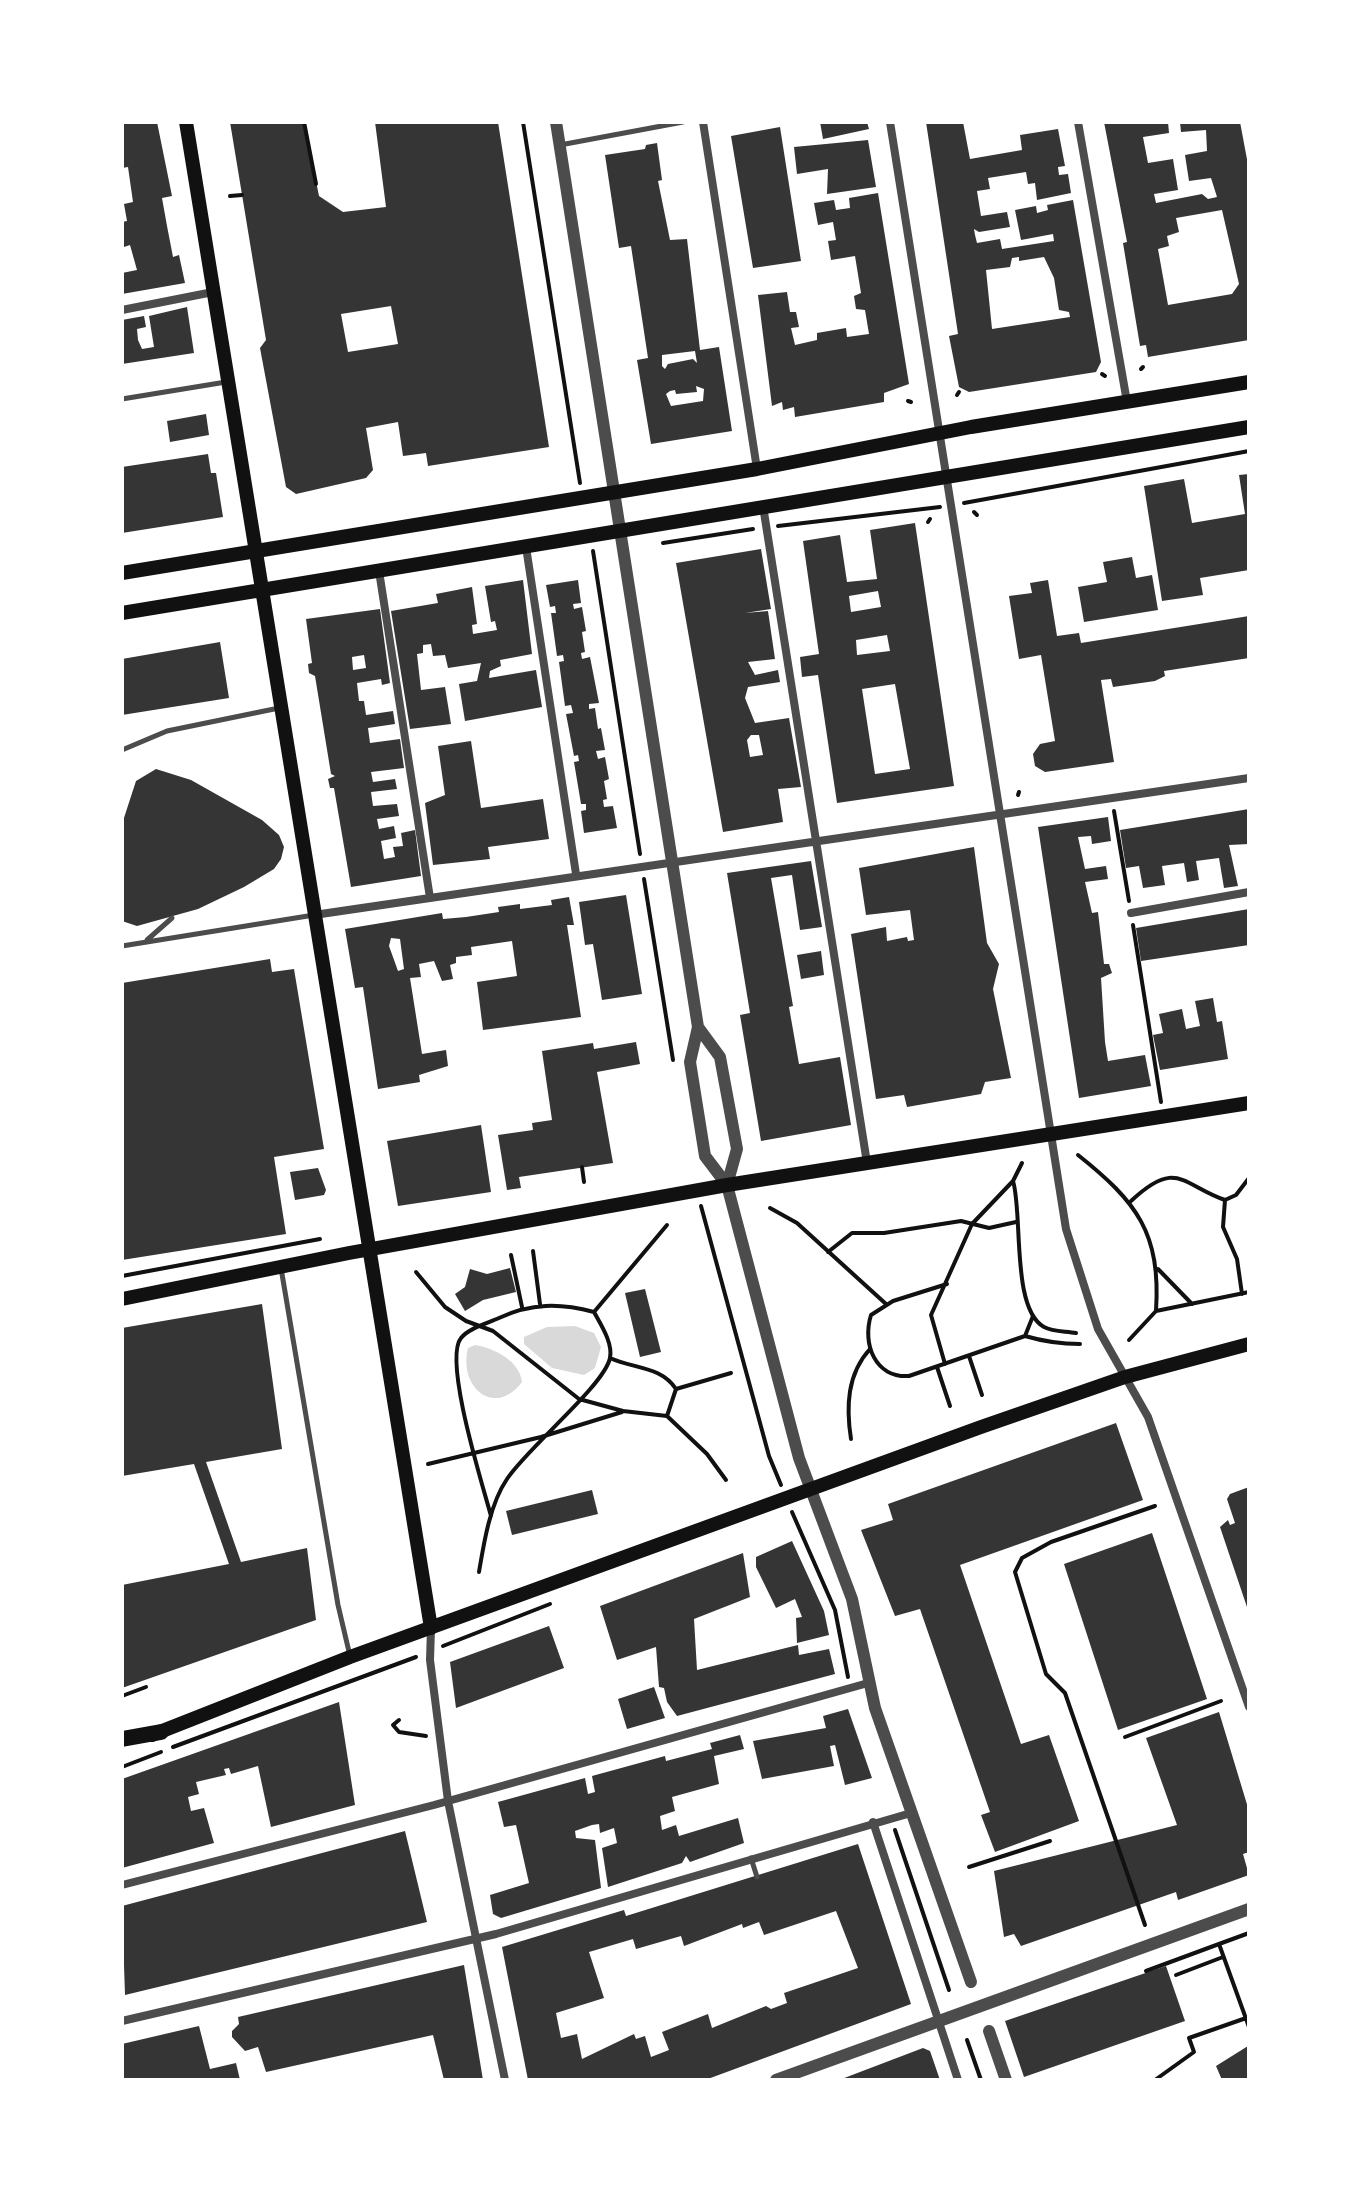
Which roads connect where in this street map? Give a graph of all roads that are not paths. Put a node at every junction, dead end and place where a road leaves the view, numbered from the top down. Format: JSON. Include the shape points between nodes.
{"nodes":[{"id":1,"x":186,"y":122,"type":"edge"},
{"id":2,"x":556,"y":122,"type":"edge"},
{"id":3,"x":683,"y":122,"type":"edge"},
{"id":4,"x":703,"y":122,"type":"edge"},
{"id":5,"x":890,"y":122,"type":"edge"},
{"id":6,"x":1078,"y":122,"type":"edge"},
{"id":7,"x":560,"y":145,"type":"junction"},
{"id":8,"x":213,"y":292,"type":"junction"},
{"id":9,"x":122,"y":310,"type":"edge"},
{"id":10,"x":227,"y":382,"type":"junction"},
{"id":11,"x":1249,"y":382,"type":"edge"},
{"id":12,"x":122,"y":399,"type":"edge"},
{"id":13,"x":1127,"y":402,"type":"junction"},
{"id":14,"x":1249,"y":427,"type":"edge"},
{"id":15,"x":940,"y":433,"type":"junction"},
{"id":16,"x":757,"y":469,"type":"junction"},
{"id":17,"x":947,"y":476,"type":"junction"},
{"id":18,"x":615,"y":492,"type":"junction"},
{"id":19,"x":763,"y":506,"type":"junction"},
{"id":20,"x":620,"y":529,"type":"junction"},
{"id":21,"x":526,"y":547,"type":"junction"},
{"id":22,"x":255,"y":552,"type":"junction"},
{"id":23,"x":379,"y":571,"type":"junction"},
{"id":24,"x":122,"y":573,"type":"edge"},
{"id":25,"x":261,"y":589,"type":"junction"},
{"id":26,"x":122,"y":613,"type":"edge"},
{"id":27,"x":280,"y":707,"type":"junction"},
{"id":28,"x":122,"y":750,"type":"edge"},
{"id":29,"x":1249,"y":778,"type":"edge"},
{"id":30,"x":998,"y":815,"type":"junction"},
{"id":31,"x":816,"y":841,"type":"junction"},
{"id":32,"x":670,"y":861,"type":"junction"},
{"id":33,"x":576,"y":874,"type":"junction"},
{"id":34,"x":1249,"y":892,"type":"edge"},
{"id":35,"x":430,"y":898,"type":"junction"},
{"id":36,"x":1131,"y":913,"type":"road end"},
{"id":37,"x":314,"y":915,"type":"junction"},
{"id":38,"x":172,"y":918,"type":"dead end"},
{"id":39,"x":143,"y":943,"type":"junction"},
{"id":40,"x":122,"y":946,"type":"edge"},
{"id":41,"x":698,"y":1027,"type":"junction"},
{"id":42,"x":1249,"y":1103,"type":"edge"},
{"id":43,"x":1051,"y":1134,"type":"junction"},
{"id":44,"x":867,"y":1163,"type":"junction"},
{"id":45,"x":727,"y":1185,"type":"junction"},
{"id":46,"x":370,"y":1249,"type":"junction"},
{"id":47,"x":281,"y":1267,"type":"junction"},
{"id":48,"x":122,"y":1299,"type":"edge"},
{"id":49,"x":1249,"y":1344,"type":"edge"},
{"id":50,"x":1125,"y":1377,"type":"junction"},
{"id":51,"x":810,"y":1488,"type":"junction"},
{"id":52,"x":431,"y":1628,"type":"junction"},
{"id":53,"x":350,"y":1657,"type":"junction"},
{"id":54,"x":868,"y":1683,"type":"junction"},
{"id":55,"x":1249,"y":1707,"type":"edge"},
{"id":56,"x":161,"y":1732,"type":"junction"},
{"id":57,"x":122,"y":1739,"type":"edge"},
{"id":58,"x":122,"y":1747,"type":"edge"},
{"id":59,"x":448,"y":1801,"type":"junction"},
{"id":60,"x":911,"y":1813,"type":"junction"},
{"id":61,"x":873,"y":1822,"type":"junction"},
{"id":62,"x":751,"y":1858,"type":"junction"},
{"id":63,"x":757,"y":1877,"type":"dead end"},
{"id":64,"x":122,"y":1885,"type":"edge"},
{"id":65,"x":1249,"y":1909,"type":"edge"},
{"id":66,"x":479,"y":1938,"type":"junction"},
{"id":67,"x":971,"y":1982,"type":"dead end"},
{"id":68,"x":943,"y":2018,"type":"junction"},
{"id":69,"x":122,"y":2021,"type":"edge"},
{"id":70,"x":989,"y":2031,"type":"dead end"},
{"id":71,"x":505,"y":2080,"type":"edge"},
{"id":72,"x":776,"y":2080,"type":"edge"},
{"id":73,"x":958,"y":2080,"type":"edge"},
{"id":74,"x":1006,"y":2080,"type":"edge"}],
"edges":[{"from":1,"to":8,"type":"main road"},
{"from":2,"to":7,"type":"street"},
{"from":3,"to":7,"type":"lane"},
{"from":4,"to":16,"type":"street"},
{"from":5,"to":15,"type":"street"},
{"from":6,"to":13,"type":"street"},
{"from":7,"to":18,"type":"street"},
{"from":8,"to":9,"type":"street"},
{"from":8,"to":10,"type":"main road"},
{"from":10,"to":12,"type":"lane"},
{"from":10,"to":22,"type":"main road"},
{"from":11,"to":13,"type":"main road"},
{"from":13,"to":15,"type":"main road"},
{"from":14,"to":17,"type":"main road"},
{"from":15,"to":16,"type":"main road"},
{"from":15,"to":17,"type":"street"},
{"from":16,"to":18,"type":"main road"},
{"from":17,"to":19,"type":"main road"},
{"from":17,"to":30,"type":"street"},
{"from":18,"to":20,"type":"street"},
{"from":18,"to":22,"type":"main road"},
{"from":19,"to":20,"type":"main road"},
{"from":19,"to":31,"type":"street"},
{"from":20,"to":21,"type":"main road"},
{"from":20,"to":32,"type":"street"},
{"from":21,"to":23,"type":"main road"},
{"from":21,"to":33,"type":"street"},
{"from":22,"to":24,"type":"main road"},
{"from":22,"to":25,"type":"main road"},
{"from":23,"to":25,"type":"main road"},
{"from":23,"to":35,"type":"street"},
{"from":25,"to":26,"type":"main road"},
{"from":25,"to":27,"type":"main road"},
{"from":27,"to":28,"type":"lane","via":[[167,731]]},
{"from":27,"to":37,"type":"main road"},
{"from":29,"to":30,"type":"street"},
{"from":30,"to":31,"type":"street"},
{"from":30,"to":43,"type":"street"},
{"from":31,"to":32,"type":"street"},
{"from":31,"to":44,"type":"street"},
{"from":32,"to":33,"type":"street"},
{"from":32,"to":41,"type":"street"},
{"from":33,"to":35,"type":"street"},
{"from":34,"to":36,"type":"street"},
{"from":35,"to":37,"type":"street"},
{"from":37,"to":39,"type":"lane"},
{"from":37,"to":46,"type":"main road"},
{"from":38,"to":39,"type":"lane"},
{"from":39,"to":40,"type":"lane"},
{"from":41,"to":45,"type":"street","via":[[690,1062],[705,1156]]},
{"from":41,"to":45,"type":"street","via":[[720,1057],[736,1159]]},
{"from":42,"to":43,"type":"main road"},
{"from":43,"to":44,"type":"main road"},
{"from":43,"to":50,"type":"street","via":[[1074,1263],[1098,1329]]},
{"from":44,"to":45,"type":"main road"},
{"from":45,"to":46,"type":"main road"},
{"from":45,"to":51,"type":"street"},
{"from":46,"to":47,"type":"main road"},
{"from":46,"to":52,"type":"main road"},
{"from":47,"to":48,"type":"main road"},
{"from":47,"to":53,"type":"lane"},
{"from":49,"to":50,"type":"main road"},
{"from":50,"to":51,"type":"main road"},
{"from":50,"to":55,"type":"street","via":[[1148,1417]]},
{"from":51,"to":52,"type":"main road"},
{"from":51,"to":54,"type":"street","via":[[852,1599]]},
{"from":52,"to":53,"type":"main road"},
{"from":52,"to":59,"type":"street"},
{"from":53,"to":56,"type":"main road"},
{"from":54,"to":59,"type":"street"},
{"from":54,"to":60,"type":"street"},
{"from":56,"to":57,"type":"highway"},
{"from":56,"to":58,"type":"main road"},
{"from":59,"to":64,"type":"street"},
{"from":59,"to":66,"type":"street"},
{"from":60,"to":61,"type":"street"},
{"from":60,"to":67,"type":"street"},
{"from":61,"to":62,"type":"street"},
{"from":61,"to":68,"type":"street"},
{"from":62,"to":63,"type":"lane"},
{"from":62,"to":66,"type":"street"},
{"from":65,"to":68,"type":"street"},
{"from":66,"to":69,"type":"street"},
{"from":66,"to":71,"type":"street"},
{"from":68,"to":72,"type":"street"},
{"from":68,"to":73,"type":"street"},
{"from":70,"to":74,"type":"street"}]}
